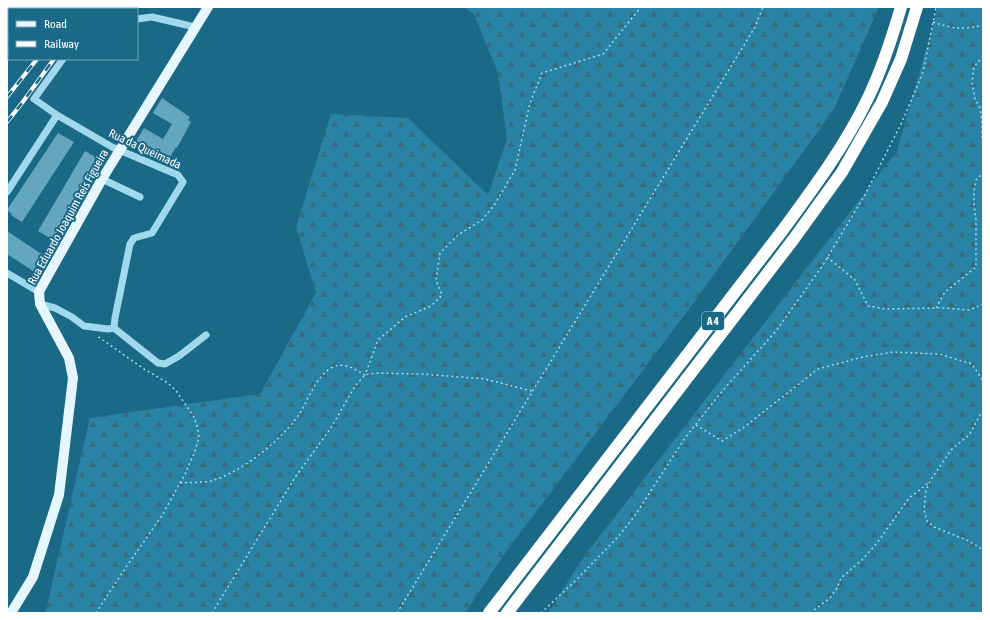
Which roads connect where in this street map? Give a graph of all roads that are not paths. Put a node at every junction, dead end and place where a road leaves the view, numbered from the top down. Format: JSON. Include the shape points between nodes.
{"nodes":[{"id":1,"x":208,"y":7,"type":"edge"},
{"id":2,"x":902,"y":7,"type":"edge"},
{"id":3,"x":917,"y":7,"type":"edge"},
{"id":4,"x":138,"y":19,"type":"edge"},
{"id":5,"x":195,"y":27,"type":"junction"},
{"id":6,"x":62,"y":60,"type":"edge"},
{"id":7,"x":57,"y":115,"type":"junction"},
{"id":8,"x":120,"y":150,"type":"junction"},
{"id":9,"x":102,"y":179,"type":"junction"},
{"id":10,"x":7,"y":192,"type":"edge"},
{"id":11,"x":140,"y":196,"type":"dead end"},
{"id":12,"x":7,"y":273,"type":"edge"},
{"id":13,"x":39,"y":292,"type":"junction"},
{"id":14,"x":40,"y":304,"type":"junction"},
{"id":15,"x":114,"y":328,"type":"junction"},
{"id":16,"x":206,"y":335,"type":"dead end"},
{"id":17,"x":11,"y":613,"type":"edge"},
{"id":18,"x":489,"y":613,"type":"edge"},
{"id":19,"x":507,"y":613,"type":"edge"}],
"edges":[{"from":1,"to":5,"type":"main road","name":"Rua Eduardo Joaquim Reis Figueira"},
{"from":2,"to":18,"type":"highway","number":"A 4","via":[[868,98],[843,144],[818,182]]},
{"from":3,"to":19,"type":"highway","number":"A 4","via":[[901,60],[878,110],[842,172],[793,240]]},
{"from":4,"to":5,"type":"street","via":[[152,17]]},
{"from":5,"to":8,"type":"main road","name":"Rua Eduardo Joaquim Reis Figueira"},
{"from":6,"to":7,"type":"street","name":"Rua da Queimada","via":[[34,99]]},
{"from":7,"to":8,"type":"street","name":"Rua da Queimada"},
{"from":7,"to":10,"type":"street"},
{"from":8,"to":9,"type":"main road","name":"Rua Eduardo Joaquim Reis Figueira"},
{"from":8,"to":15,"type":"street","name":"Rua da Queimada","via":[[178,175],[182,182],[152,233],[134,238],[130,244]]},
{"from":9,"to":11,"type":"street"},
{"from":9,"to":13,"type":"main road","name":"Rua Eduardo Joaquim Reis Figueira"},
{"from":12,"to":13,"type":"street"},
{"from":13,"to":14,"type":"main road","name":"Rua Eduardo Joaquim Reis Figueira"},
{"from":14,"to":15,"type":"street","via":[[55,308],[84,326]]},
{"from":14,"to":17,"type":"main road","name":"Rua Eduardo Joaquim Reis Figueira","via":[[70,358],[73,378],[59,495],[33,577]]},
{"from":15,"to":16,"type":"street","via":[[158,362],[165,364]]}]}
